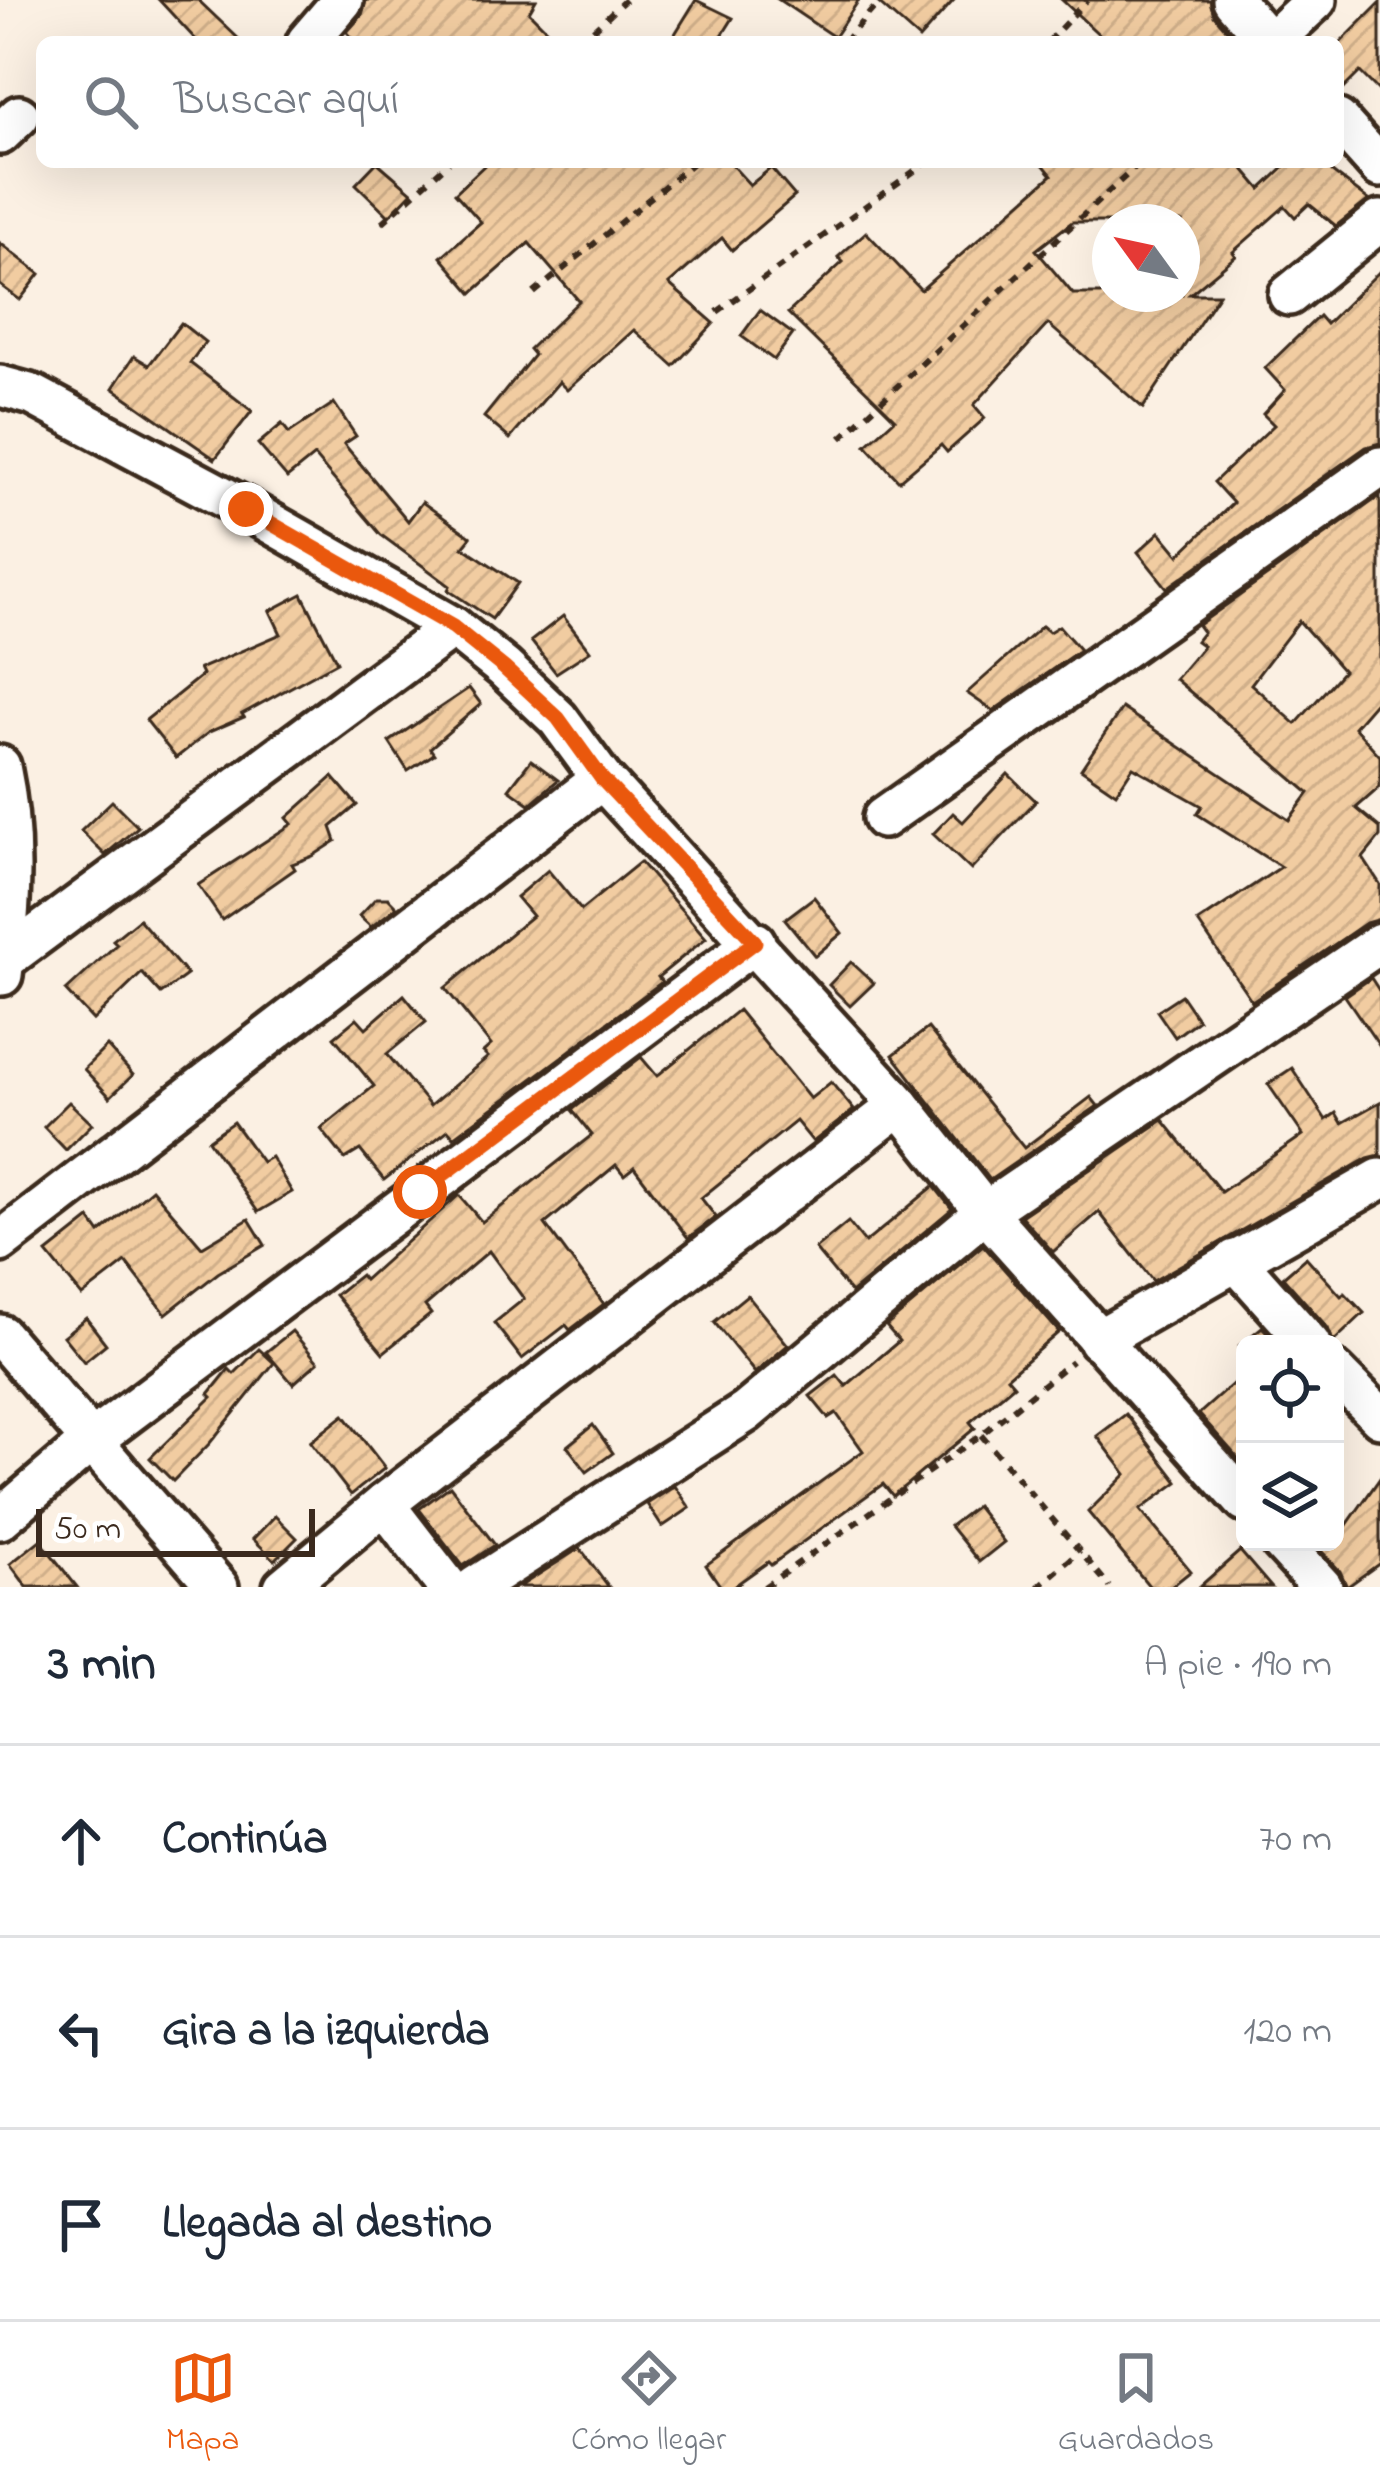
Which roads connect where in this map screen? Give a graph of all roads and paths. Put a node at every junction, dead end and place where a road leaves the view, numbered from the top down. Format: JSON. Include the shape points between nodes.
{"nodes":[{"id":1,"x":343,"y":0,"type":"edge"},
{"id":2,"x":626,"y":0,"type":"edge"},
{"id":3,"x":881,"y":0,"type":"edge"},
{"id":4,"x":1087,"y":0,"type":"edge"},
{"id":5,"x":1233,"y":0,"type":"edge"},
{"id":6,"x":1316,"y":0,"type":"edge"},
{"id":7,"x":312,"y":36,"type":"edge"},
{"id":8,"x":587,"y":36,"type":"edge"},
{"id":9,"x":849,"y":36,"type":"edge"},
{"id":10,"x":1054,"y":36,"type":"edge"},
{"id":11,"x":1265,"y":36,"type":"edge"},
{"id":12,"x":1277,"y":36,"type":"edge"},
{"id":13,"x":1344,"y":126,"type":"edge"},
{"id":14,"x":1380,"y":167,"type":"edge"},
{"id":15,"x":442,"y":168,"type":"edge"},
{"id":16,"x":687,"y":168,"type":"edge"},
{"id":17,"x":919,"y":168,"type":"edge"},
{"id":18,"x":1134,"y":168,"type":"edge"},
{"id":19,"x":1380,"y":221,"type":"edge"},
{"id":20,"x":382,"y":223,"type":"dead end"},
{"id":21,"x":534,"y":293,"type":"dead end"},
{"id":22,"x":1289,"y":295,"type":"dead end"},
{"id":23,"x":717,"y":312,"type":"dead end"},
{"id":24,"x":0,"y":386,"type":"edge"},
{"id":25,"x":841,"y":438,"type":"dead end"},
{"id":26,"x":1380,"y":467,"type":"edge"},
{"id":27,"x":453,"y":627,"type":"junction"},
{"id":28,"x":0,"y":766,"type":"edge"},
{"id":29,"x":602,"y":779,"type":"junction"},
{"id":30,"x":883,"y":818,"type":"dead end"},
{"id":31,"x":755,"y":942,"type":"junction"},
{"id":32,"x":1380,"y":943,"type":"edge"},
{"id":33,"x":2,"y":970,"type":"edge"},
{"id":34,"x":900,"y":1105,"type":"junction"},
{"id":35,"x":1380,"y":1179,"type":"edge"},
{"id":36,"x":985,"y":1212,"type":"junction"},
{"id":37,"x":0,"y":1242,"type":"edge"},
{"id":38,"x":1235,"y":1260,"type":"junction"},
{"id":39,"x":1302,"y":1335,"type":"edge"},
{"id":40,"x":0,"y":1336,"type":"edge"},
{"id":41,"x":1098,"y":1340,"type":"junction"},
{"id":42,"x":1344,"y":1379,"type":"edge"},
{"id":43,"x":1374,"y":1403,"type":"edge"},
{"id":44,"x":981,"y":1435,"type":"junction"},
{"id":45,"x":91,"y":1442,"type":"junction"},
{"id":46,"x":1236,"y":1492,"type":"edge"},
{"id":47,"x":384,"y":1504,"type":"junction"},
{"id":48,"x":0,"y":1519,"type":"edge"},
{"id":49,"x":1080,"y":1551,"type":"junction"},
{"id":50,"x":1289,"y":1551,"type":"edge"},
{"id":51,"x":218,"y":1587,"type":"edge"},
{"id":52,"x":284,"y":1587,"type":"edge"},
{"id":53,"x":448,"y":1587,"type":"edge"},
{"id":54,"x":475,"y":1587,"type":"edge"},
{"id":55,"x":764,"y":1587,"type":"edge"},
{"id":56,"x":1038,"y":1587,"type":"edge"},
{"id":57,"x":1110,"y":1587,"type":"edge"},
{"id":58,"x":1322,"y":1587,"type":"edge"}],
"edges":[{"from":1,"to":7,"type":"street"},
{"from":2,"to":8,"type":"path"},
{"from":3,"to":9,"type":"path"},
{"from":4,"to":10,"type":"path"},
{"from":5,"to":11,"type":"street"},
{"from":6,"to":12,"type":"street"},
{"from":13,"to":14,"type":"street"},
{"from":15,"to":20,"type":"path"},
{"from":16,"to":21,"type":"path"},
{"from":17,"to":23,"type":"path"},
{"from":18,"to":25,"type":"path"},
{"from":19,"to":22,"type":"street"},
{"from":24,"to":27,"type":"street","via":[[34,395]]},
{"from":26,"to":30,"type":"street"},
{"from":27,"to":29,"type":"street","via":[[558,718]]},
{"from":27,"to":33,"type":"street"},
{"from":28,"to":33,"type":"street","via":[[10,815],[11,915]]},
{"from":29,"to":31,"type":"street"},
{"from":29,"to":37,"type":"street"},
{"from":31,"to":34,"type":"street"},
{"from":31,"to":45,"type":"street"},
{"from":32,"to":36,"type":"street"},
{"from":34,"to":36,"type":"street"},
{"from":34,"to":47,"type":"street"},
{"from":35,"to":38,"type":"street"},
{"from":36,"to":41,"type":"street"},
{"from":36,"to":54,"type":"street","via":[[746,1412]]},
{"from":38,"to":39,"type":"street"},
{"from":38,"to":41,"type":"street"},
{"from":40,"to":45,"type":"street"},
{"from":41,"to":44,"type":"path"},
{"from":41,"to":46,"type":"street"},
{"from":42,"to":43,"type":"street"},
{"from":44,"to":49,"type":"path"},
{"from":44,"to":55,"type":"path"},
{"from":45,"to":48,"type":"street"},
{"from":45,"to":51,"type":"street"},
{"from":47,"to":52,"type":"street"},
{"from":47,"to":53,"type":"street"},
{"from":49,"to":56,"type":"path"},
{"from":49,"to":57,"type":"path"},
{"from":50,"to":58,"type":"street"}]}
